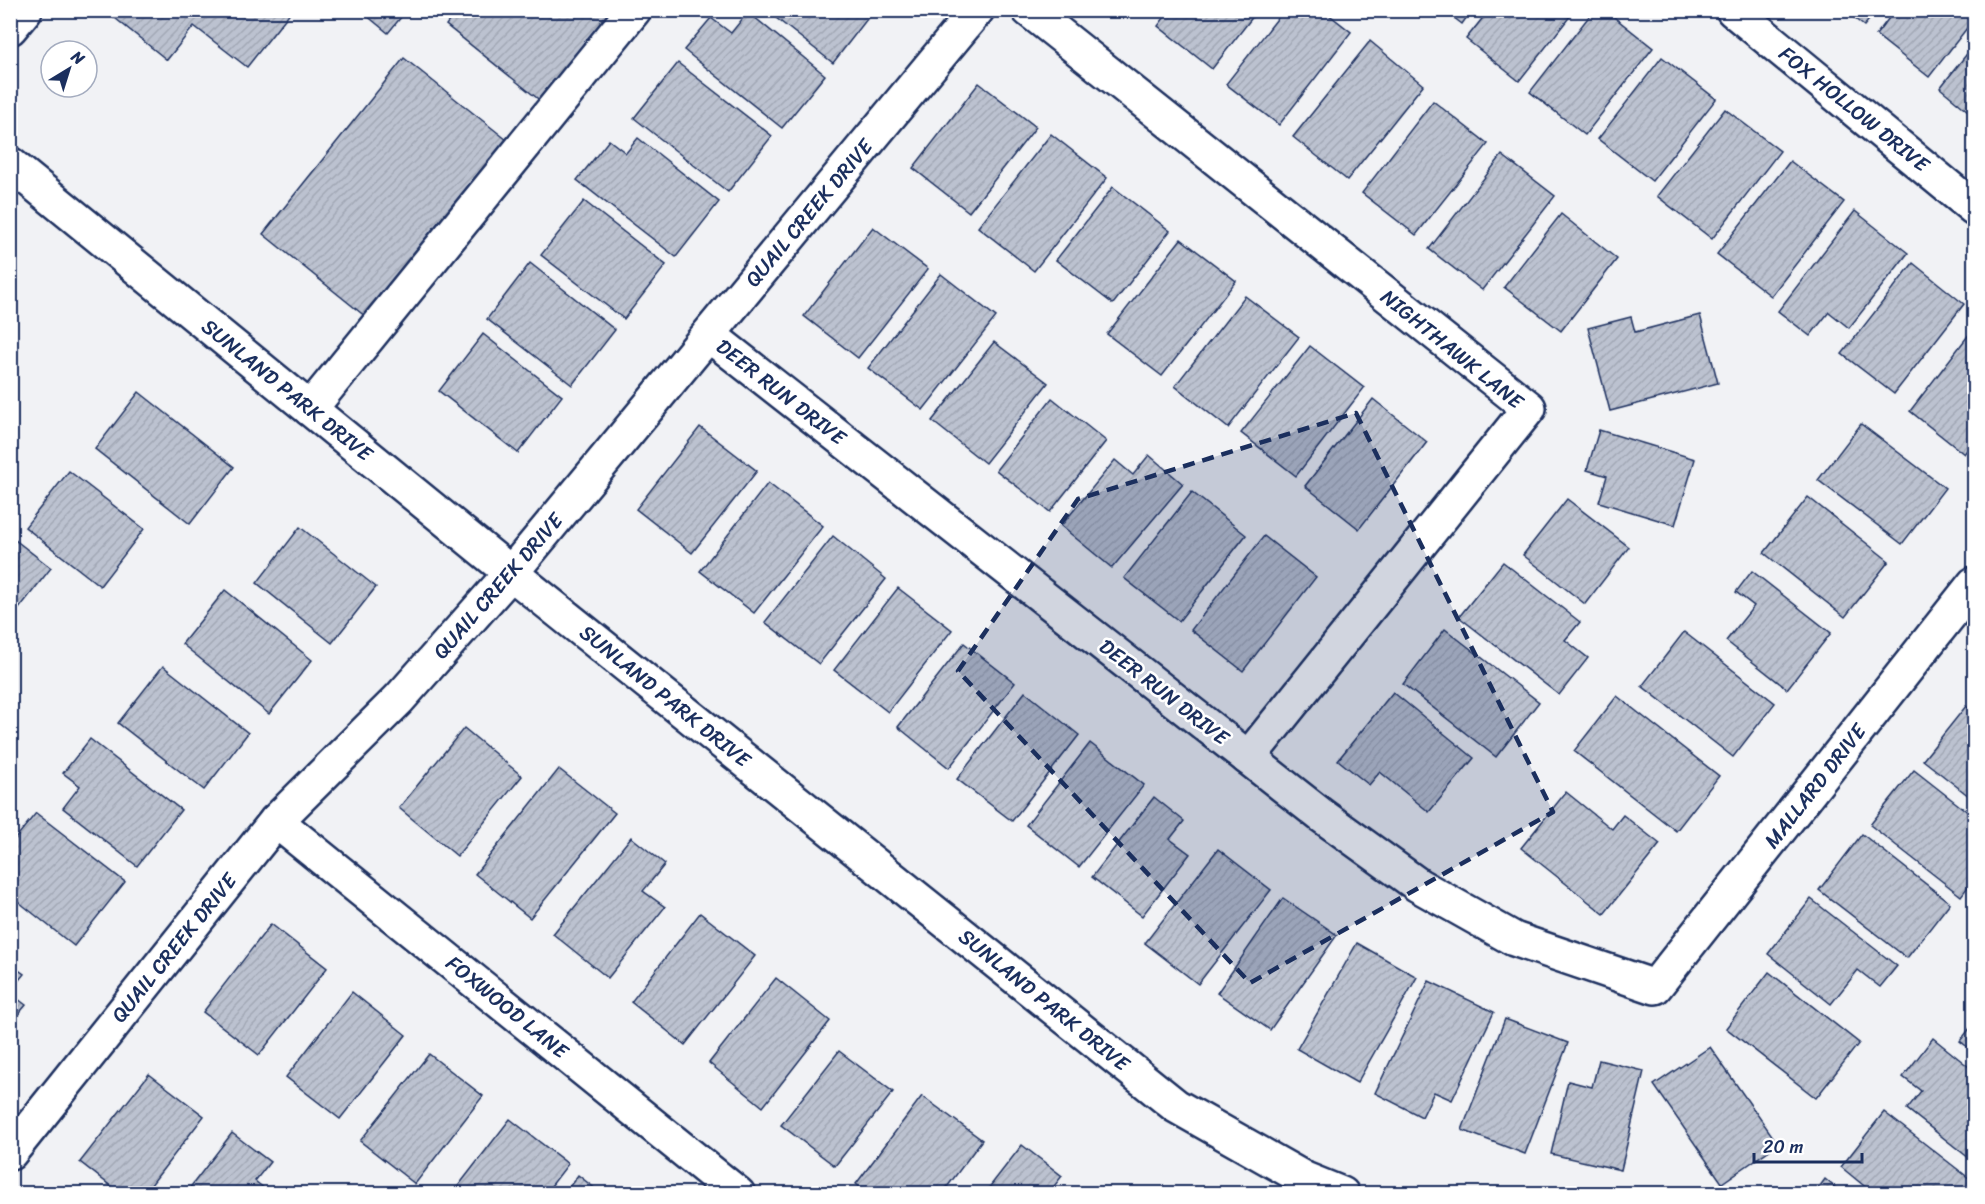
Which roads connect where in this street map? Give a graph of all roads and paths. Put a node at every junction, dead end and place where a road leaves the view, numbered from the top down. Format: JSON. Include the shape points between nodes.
{"nodes":[{"id":1,"x":25,"y":10,"type":"edge"},
{"id":2,"x":634,"y":10,"type":"edge"},
{"id":3,"x":977,"y":10,"type":"edge"},
{"id":4,"x":1029,"y":10,"type":"edge"},
{"id":5,"x":1733,"y":10,"type":"edge"},
{"id":6,"x":10,"y":28,"type":"edge"},
{"id":7,"x":10,"y":164,"type":"edge"},
{"id":8,"x":1974,"y":208,"type":"edge"},
{"id":9,"x":709,"y":335,"type":"junction"},
{"id":10,"x":310,"y":409,"type":"junction"},
{"id":11,"x":511,"y":573,"type":"junction"},
{"id":12,"x":1974,"y":584,"type":"edge"},
{"id":13,"x":1248,"y":758,"type":"junction"},
{"id":14,"x":276,"y":821,"type":"junction"},
{"id":15,"x":1655,"y":987,"type":"joint"},
{"id":16,"x":10,"y":1153,"type":"edge"},
{"id":17,"x":738,"y":1194,"type":"edge"},
{"id":18,"x":1342,"y":1194,"type":"edge"}],
"edges":[{"from":1,"to":6,"type":"street"},
{"from":2,"to":10,"type":"street"},
{"from":3,"to":9,"type":"street","name":"QUAIL CREEK DRIVE"},
{"from":4,"to":13,"type":"street","name":"NIGHTHAWK LANE","via":[[1529,408]]},
{"from":5,"to":8,"type":"street","name":"FOX HOLLOW DRIVE"},
{"from":7,"to":10,"type":"street","name":"SUNLAND PARK DRIVE"},
{"from":9,"to":11,"type":"street","name":"QUAIL CREEK DRIVE"},
{"from":9,"to":13,"type":"street","name":"DEER RUN DRIVE"},
{"from":10,"to":11,"type":"street","name":"SUNLAND PARK DRIVE"},
{"from":11,"to":14,"type":"street","name":"QUAIL CREEK DRIVE","via":[[399,699]]},
{"from":11,"to":18,"type":"street","name":"SUNLAND PARK DRIVE","via":[[1176,1106],[1305,1179]]},
{"from":12,"to":15,"type":"street","name":"MALLARD DRIVE"},
{"from":13,"to":15,"type":"street","name":"DEER RUN DRIVE","via":[[1419,885],[1514,939]]},
{"from":14,"to":16,"type":"street","name":"QUAIL CREEK DRIVE"},
{"from":14,"to":17,"type":"street","name":"FOXWOOD LANE"}]}
